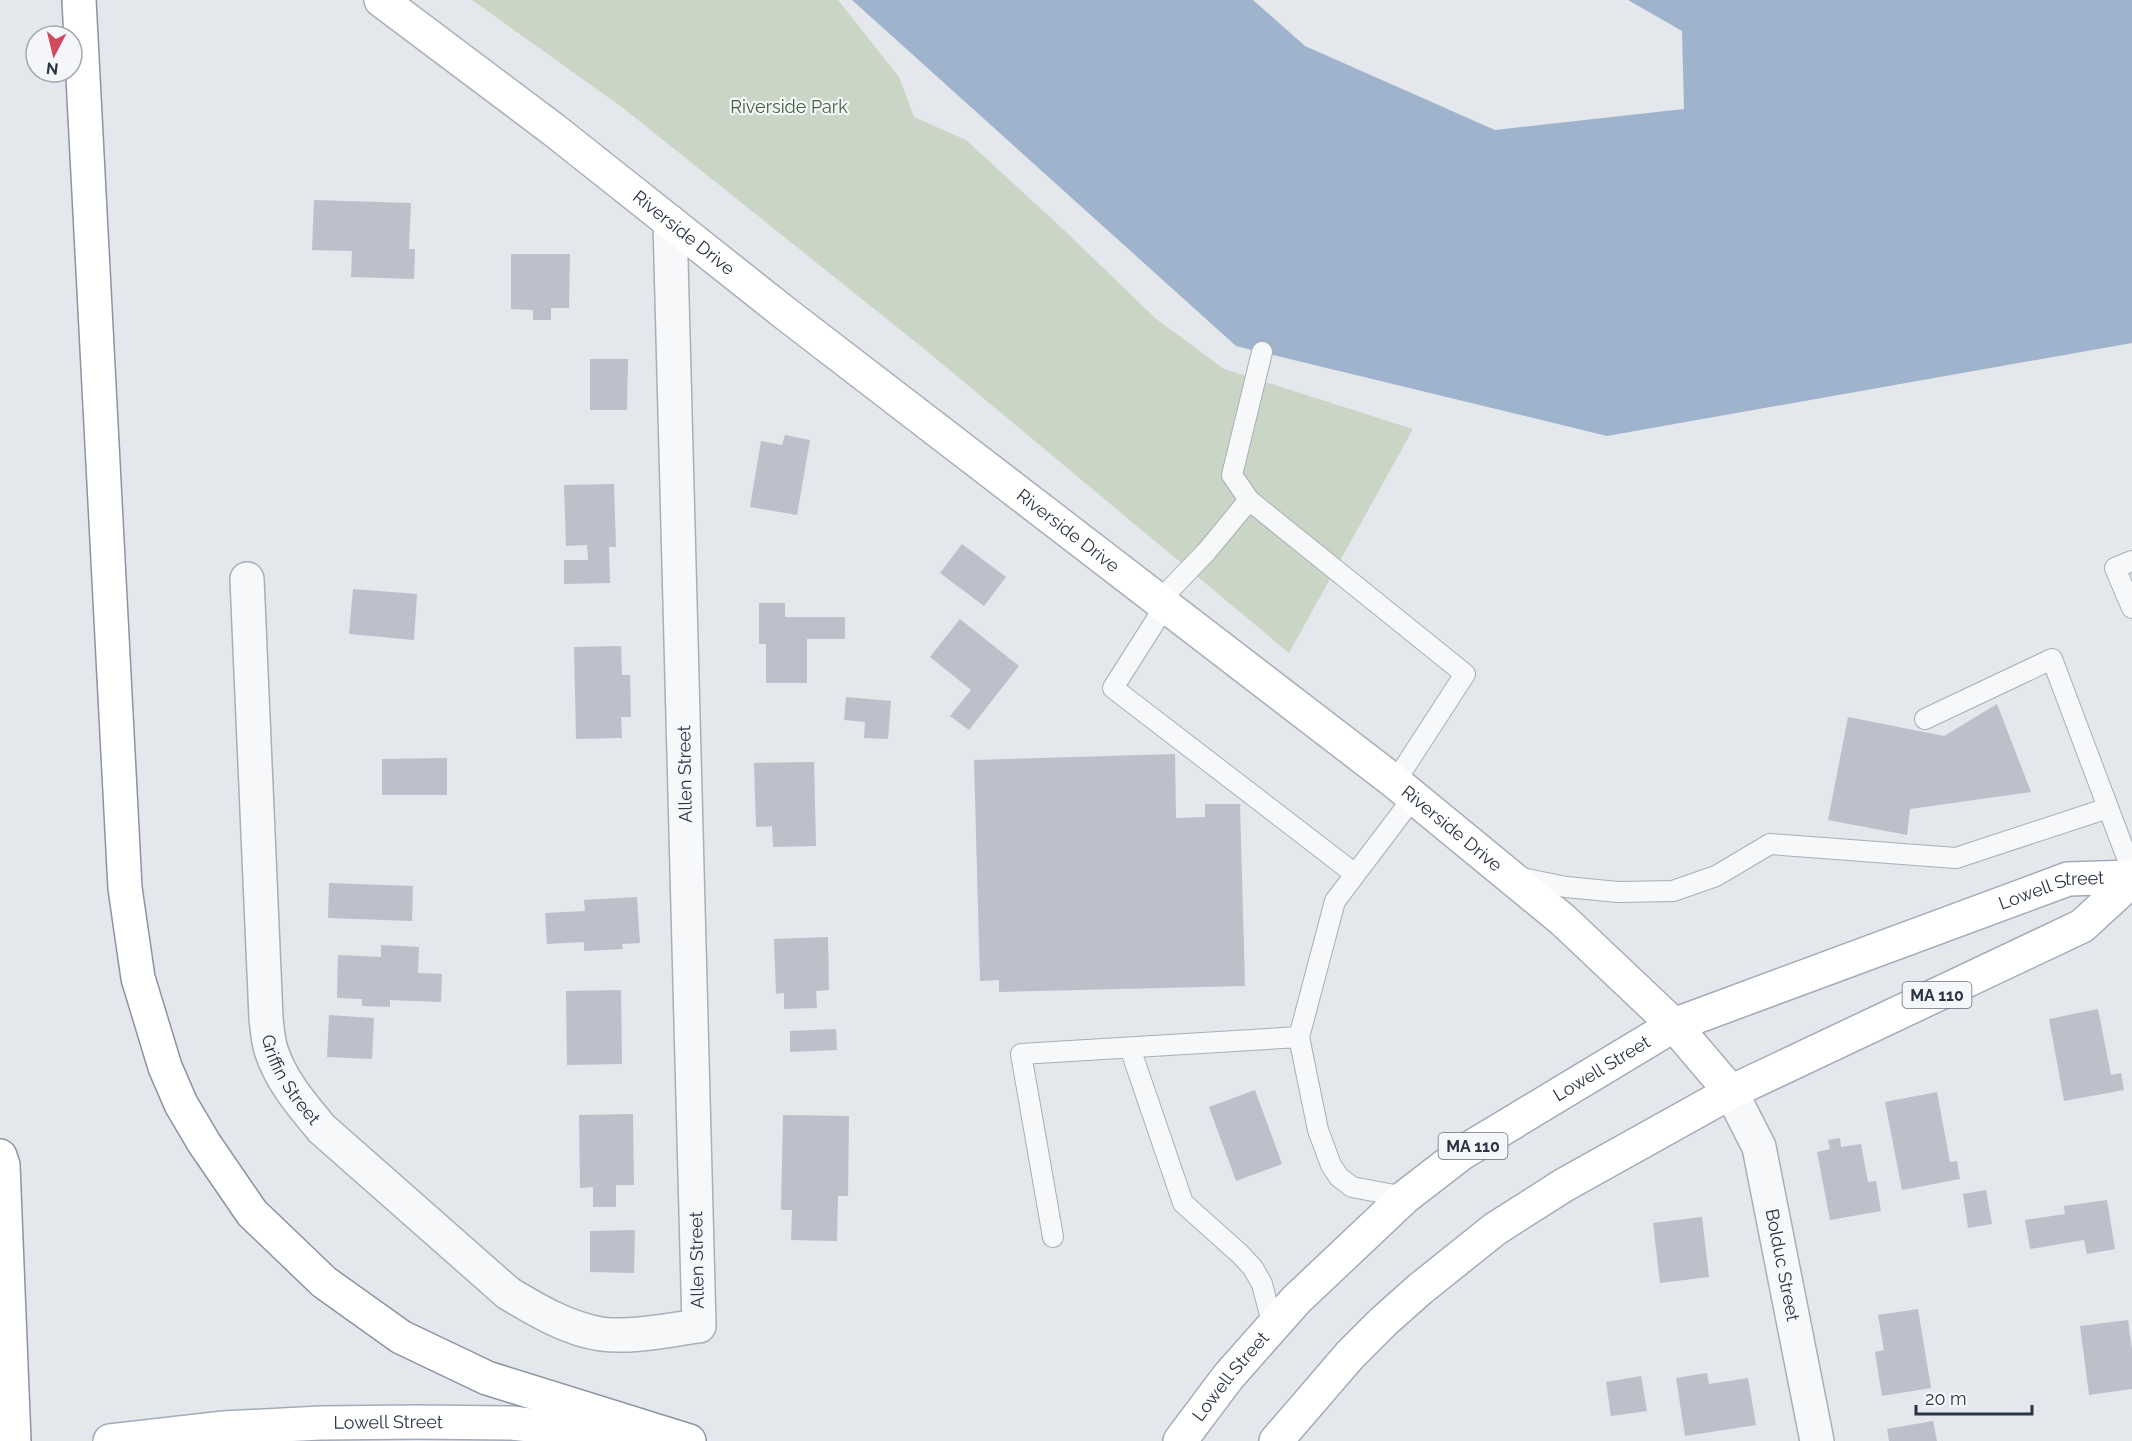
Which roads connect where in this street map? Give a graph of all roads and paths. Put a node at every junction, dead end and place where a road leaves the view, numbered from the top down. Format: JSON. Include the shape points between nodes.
{"nodes":[{"id":1,"x":79,"y":0,"type":"edge"},
{"id":2,"x":381,"y":0,"type":"edge"},
{"id":3,"x":670,"y":222,"type":"junction"},
{"id":4,"x":1262,"y":352,"type":"dead end"},
{"id":5,"x":1249,"y":500,"type":"junction"},
{"id":6,"x":2132,"y":561,"type":"edge"},
{"id":7,"x":247,"y":579,"type":"dead end"},
{"id":8,"x":1162,"y":604,"type":"junction"},
{"id":9,"x":2132,"y":608,"type":"edge"},
{"id":10,"x":1925,"y":719,"type":"dead end"},
{"id":11,"x":1404,"y":790,"type":"junction"},
{"id":12,"x":2108,"y":808,"type":"junction"},
{"id":13,"x":2132,"y":871,"type":"edge"},
{"id":14,"x":1355,"y":874,"type":"junction"},
{"id":15,"x":1509,"y":875,"type":"junction"},
{"id":16,"x":2132,"y":879,"type":"edge"},
{"id":17,"x":1674,"y":1025,"type":"junction"},
{"id":18,"x":1299,"y":1037,"type":"junction"},
{"id":19,"x":1130,"y":1048,"type":"junction"},
{"id":20,"x":1731,"y":1092,"type":"junction"},
{"id":21,"x":0,"y":1156,"type":"edge"},
{"id":22,"x":1405,"y":1197,"type":"junction"},
{"id":23,"x":1053,"y":1237,"type":"dead end"},
{"id":24,"x":699,"y":1326,"type":"joint"},
{"id":25,"x":1273,"y":1326,"type":"junction"},
{"id":26,"x":14,"y":1441,"type":"edge"},
{"id":27,"x":110,"y":1441,"type":"edge"},
{"id":28,"x":667,"y":1441,"type":"edge"},
{"id":29,"x":689,"y":1441,"type":"edge"},
{"id":30,"x":1180,"y":1441,"type":"edge"},
{"id":31,"x":1276,"y":1441,"type":"edge"},
{"id":32,"x":1817,"y":1441,"type":"edge"}],
"edges":[{"from":1,"to":29,"type":"main road","via":[[124,888],[138,978],[165,1067],[204,1143],[252,1213],[324,1282],[401,1337],[487,1378]]},
{"from":2,"to":3,"type":"main road","name":"Riverside Drive"},
{"from":3,"to":8,"type":"main road","name":"Riverside Drive"},
{"from":3,"to":24,"type":"street","name":"Allen Street"},
{"from":4,"to":5,"type":"lane","via":[[1232,475]]},
{"from":5,"to":8,"type":"lane"},
{"from":5,"to":11,"type":"lane","via":[[1465,674]]},
{"from":6,"to":9,"type":"lane","via":[[2115,568]]},
{"from":7,"to":24,"type":"street","name":"Griffin Street","via":[[266,1018],[271,1050],[284,1079],[322,1129],[508,1293],[538,1311],[601,1334]]},
{"from":8,"to":11,"type":"main road","name":"Riverside Drive"},
{"from":8,"to":14,"type":"lane","via":[[1113,688]]},
{"from":10,"to":12,"type":"lane","via":[[2052,659]]},
{"from":11,"to":14,"type":"lane"},
{"from":11,"to":15,"type":"main road","name":"Riverside Drive"},
{"from":12,"to":13,"type":"lane"},
{"from":12,"to":15,"type":"lane","via":[[1956,858],[1770,844],[1716,876],[1673,891],[1618,892],[1566,887]]},
{"from":14,"to":18,"type":"lane","via":[[1335,901]]},
{"from":15,"to":17,"type":"main road","name":"Riverside Drive","via":[[1563,920]]},
{"from":16,"to":17,"type":"main road","name":"Lowell Street","number":"MA 110","via":[[2068,879]]},
{"from":16,"to":20,"type":"main road","name":"Lowell Street","number":"MA 110","via":[[2082,926]]},
{"from":17,"to":20,"type":"main road","name":"Riverside Drive"},
{"from":17,"to":22,"type":"main road","name":"Lowell Street","number":"MA 110","via":[[1462,1153]]},
{"from":18,"to":19,"type":"lane"},
{"from":18,"to":22,"type":"lane","via":[[1318,1130],[1331,1165],[1352,1186]]},
{"from":19,"to":23,"type":"lane","via":[[1021,1054]]},
{"from":19,"to":25,"type":"lane","via":[[1183,1203],[1253,1268],[1262,1284]]},
{"from":20,"to":31,"type":"main road","name":"Lowell Street","number":"MA 110","via":[[1564,1185],[1495,1229],[1383,1322]]},
{"from":20,"to":32,"type":"street","name":"Bolduc Street","via":[[1759,1147]]},
{"from":21,"to":26,"type":"main road"},
{"from":22,"to":25,"type":"main road","name":"Lowell Street","number":"MA 110"},
{"from":25,"to":30,"type":"main road","name":"Lowell Street","number":"MA 110"},
{"from":27,"to":28,"type":"main road","name":"Lowell Street","via":[[224,1428],[417,1422],[512,1423]]}]}
